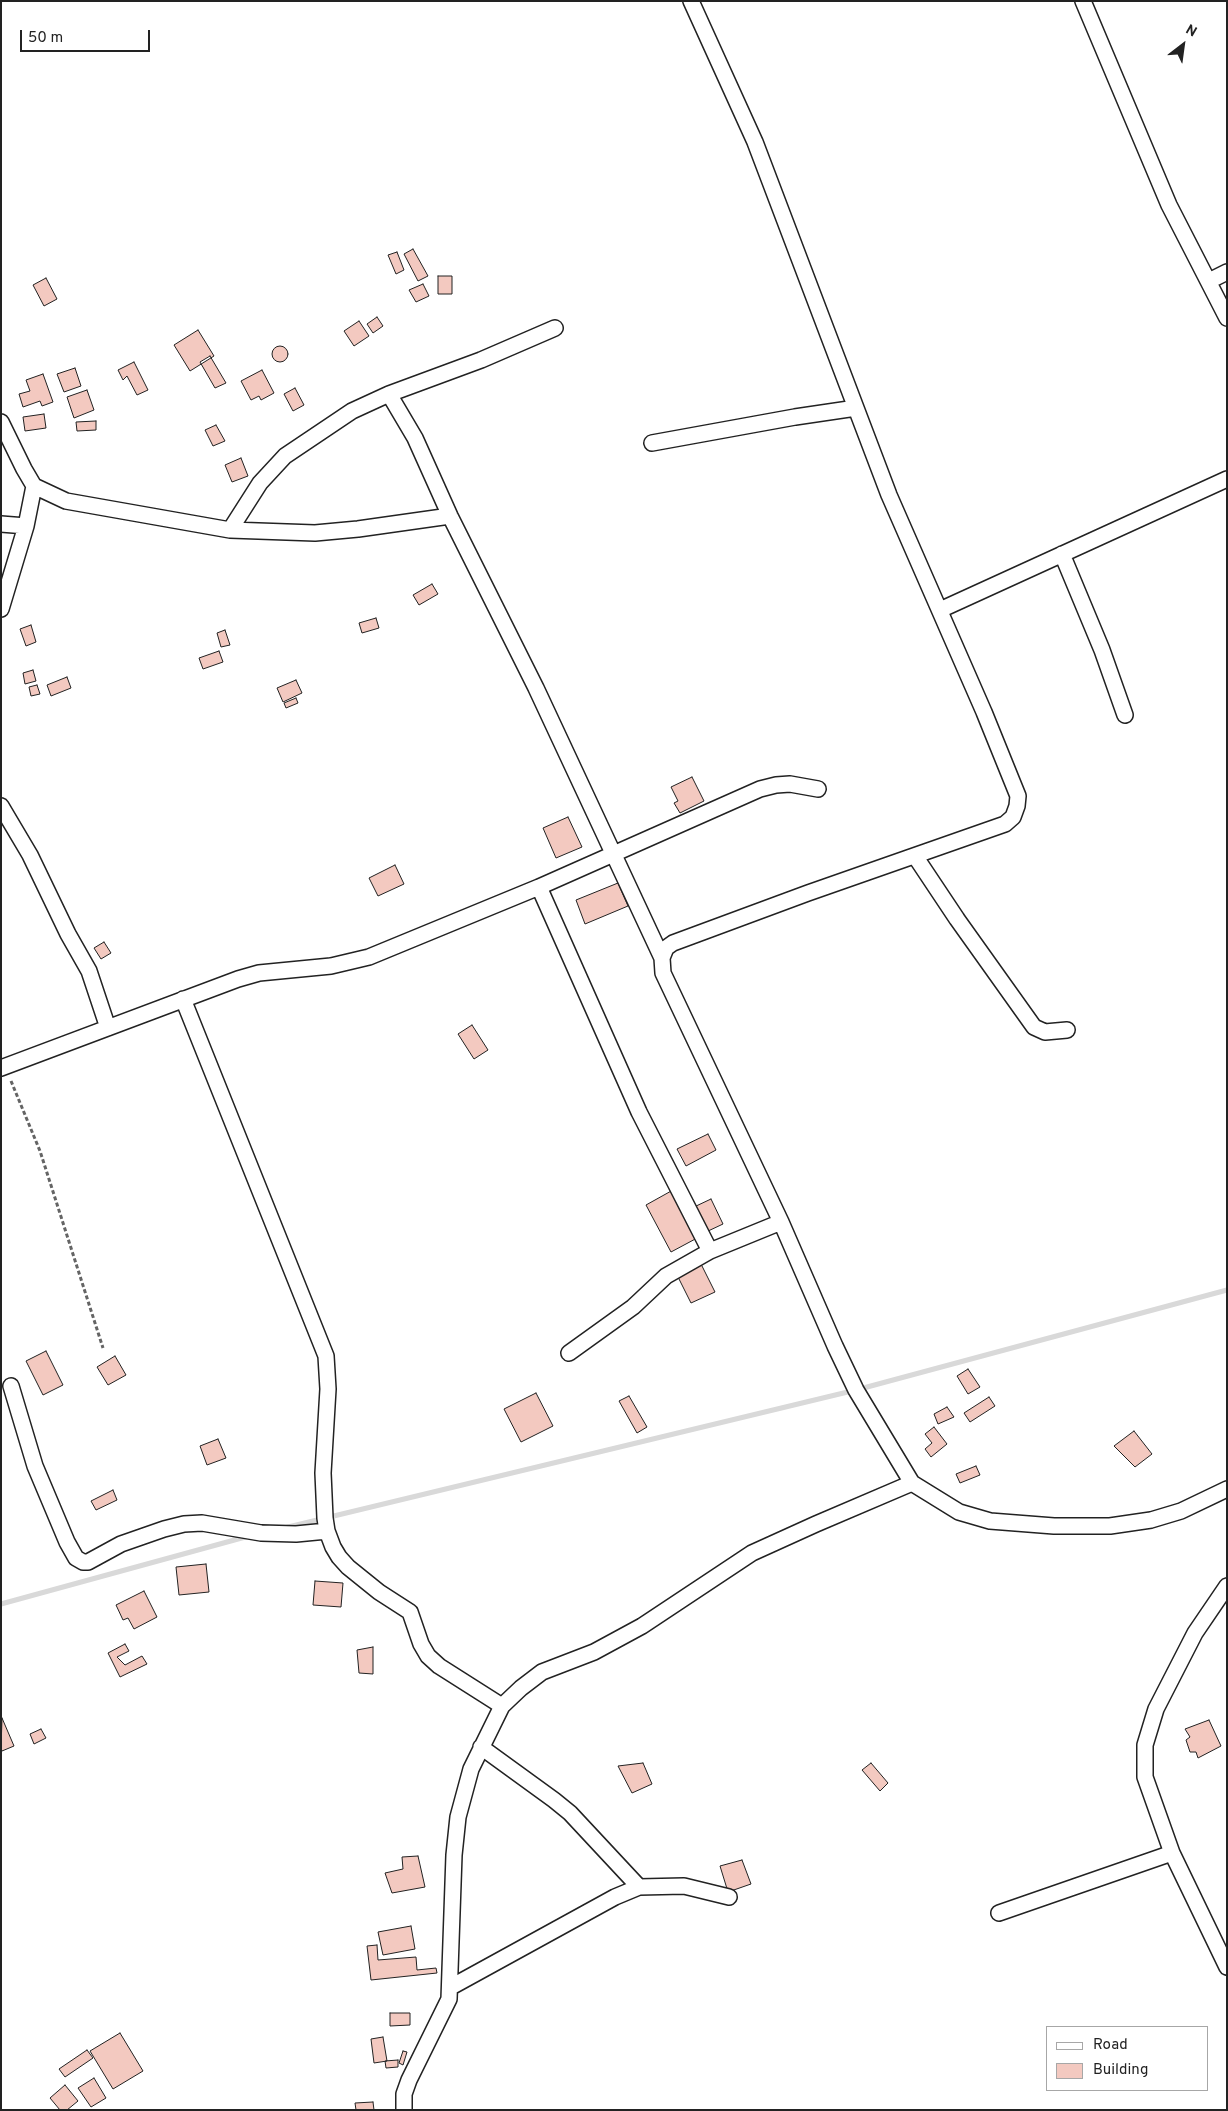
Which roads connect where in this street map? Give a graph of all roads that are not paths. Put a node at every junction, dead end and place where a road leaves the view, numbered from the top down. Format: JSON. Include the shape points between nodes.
{"nodes":[{"id":1,"x":691,"y":1,"type":"edge"},
{"id":2,"x":1083,"y":1,"type":"edge"},
{"id":3,"x":1227,"y":272,"type":"edge"},
{"id":4,"x":1209,"y":281,"type":"junction"},
{"id":5,"x":1227,"y":318,"type":"edge"},
{"id":6,"x":555,"y":328,"type":"dead end"},
{"id":7,"x":389,"y":394,"type":"junction"},
{"id":8,"x":856,"y":408,"type":"junction"},
{"id":9,"x":1,"y":422,"type":"edge"},
{"id":10,"x":652,"y":443,"type":"dead end"},
{"id":11,"x":1227,"y":479,"type":"edge"},
{"id":12,"x":34,"y":486,"type":"junction"},
{"id":13,"x":450,"y":516,"type":"junction"},
{"id":14,"x":1,"y":524,"type":"edge"},
{"id":15,"x":26,"y":526,"type":"junction"},
{"id":16,"x":230,"y":530,"type":"junction"},
{"id":17,"x":1062,"y":554,"type":"junction"},
{"id":18,"x":1,"y":609,"type":"edge"},
{"id":19,"x":940,"y":610,"type":"junction"},
{"id":20,"x":1125,"y":715,"type":"dead end"},
{"id":21,"x":818,"y":789,"type":"dead end"},
{"id":22,"x":1,"y":806,"type":"edge"},
{"id":23,"x":613,"y":854,"type":"junction"},
{"id":24,"x":915,"y":856,"type":"junction"},
{"id":25,"x":539,"y":887,"type":"junction"},
{"id":26,"x":662,"y":958,"type":"junction"},
{"id":27,"x":183,"y":999,"type":"junction"},
{"id":28,"x":108,"y":1028,"type":"junction"},
{"id":29,"x":1067,"y":1030,"type":"dead end"},
{"id":30,"x":3,"y":1068,"type":"edge"},
{"id":31,"x":780,"y":1222,"type":"junction"},
{"id":32,"x":710,"y":1251,"type":"junction"},
{"id":33,"x":569,"y":1353,"type":"dead end"},
{"id":34,"x":11,"y":1386,"type":"dead end"},
{"id":35,"x":912,"y":1483,"type":"junction"},
{"id":36,"x":1227,"y":1489,"type":"edge"},
{"id":37,"x":327,"y":1530,"type":"junction"},
{"id":38,"x":1227,"y":1586,"type":"edge"},
{"id":39,"x":502,"y":1706,"type":"junction"},
{"id":40,"x":481,"y":1747,"type":"junction"},
{"id":41,"x":1172,"y":1853,"type":"junction"},
{"id":42,"x":639,"y":1887,"type":"junction"},
{"id":43,"x":728,"y":1896,"type":"dead end"},
{"id":44,"x":999,"y":1913,"type":"dead end"},
{"id":45,"x":1227,"y":1967,"type":"edge"},
{"id":46,"x":450,"y":1987,"type":"junction"},
{"id":47,"x":404,"y":2110,"type":"edge"}],
"edges":[{"from":1,"to":8,"type":"street","via":[[754,142]]},
{"from":2,"to":4,"type":"street","via":[[1169,204]]},
{"from":3,"to":4,"type":"street"},
{"from":4,"to":5,"type":"street"},
{"from":6,"to":7,"type":"street"},
{"from":7,"to":13,"type":"street","via":[[415,438]]},
{"from":7,"to":16,"type":"street","via":[[352,411],[285,456],[260,484]]},
{"from":8,"to":10,"type":"street"},
{"from":8,"to":19,"type":"street","via":[[889,495]]},
{"from":9,"to":12,"type":"street"},
{"from":11,"to":17,"type":"street"},
{"from":12,"to":15,"type":"street"},
{"from":12,"to":16,"type":"street","via":[[66,501]]},
{"from":13,"to":16,"type":"street","via":[[315,533]]},
{"from":13,"to":23,"type":"street","via":[[536,688]]},
{"from":14,"to":15,"type":"street"},
{"from":15,"to":18,"type":"street"},
{"from":17,"to":19,"type":"street"},
{"from":17,"to":20,"type":"street"},
{"from":19,"to":24,"type":"street","via":[[1012,780],[1018,796],[1017,806],[1013,817],[1005,824]]},
{"from":21,"to":23,"type":"street","via":[[790,784],[760,789]]},
{"from":22,"to":28,"type":"street","via":[[30,855],[89,971]]},
{"from":23,"to":25,"type":"street"},
{"from":23,"to":26,"type":"street"},
{"from":24,"to":26,"type":"street","via":[[673,942]]},
{"from":24,"to":29,"type":"street","via":[[1034,1027],[1045,1032]]},
{"from":25,"to":27,"type":"street","via":[[369,957],[331,966],[259,973]]},
{"from":25,"to":32,"type":"street","via":[[639,1112]]},
{"from":26,"to":31,"type":"street","via":[[668,985]]},
{"from":27,"to":28,"type":"street"},
{"from":27,"to":37,"type":"street","via":[[326,1356],[328,1389],[323,1473]]},
{"from":28,"to":30,"type":"street"},
{"from":31,"to":32,"type":"street"},
{"from":31,"to":35,"type":"street","via":[[852,1381]]},
{"from":32,"to":33,"type":"street","via":[[666,1276],[633,1307]]},
{"from":34,"to":37,"type":"street","via":[[35,1466],[67,1542],[76,1558],[83,1562],[121,1544],[184,1524],[202,1522],[261,1533],[296,1534]]},
{"from":35,"to":36,"type":"street","via":[[959,1512],[990,1521],[1054,1526],[1110,1526],[1151,1520],[1181,1512]]},
{"from":35,"to":39,"type":"street","via":[[752,1553],[642,1626],[594,1652],[542,1672]]},
{"from":37,"to":39,"type":"street","via":[[336,1552],[348,1567],[410,1612],[428,1656]]},
{"from":38,"to":41,"type":"street","via":[[1174,1671],[1156,1709],[1145,1745],[1145,1777]]},
{"from":39,"to":40,"type":"street"},
{"from":40,"to":42,"type":"street","via":[[564,1809]]},
{"from":40,"to":46,"type":"street","via":[[471,1769],[458,1817]]},
{"from":41,"to":44,"type":"street"},
{"from":41,"to":45,"type":"street"},
{"from":42,"to":43,"type":"street","via":[[684,1886]]},
{"from":42,"to":46,"type":"street"},
{"from":46,"to":47,"type":"street","via":[[442,2016],[404,2094]]}]}
